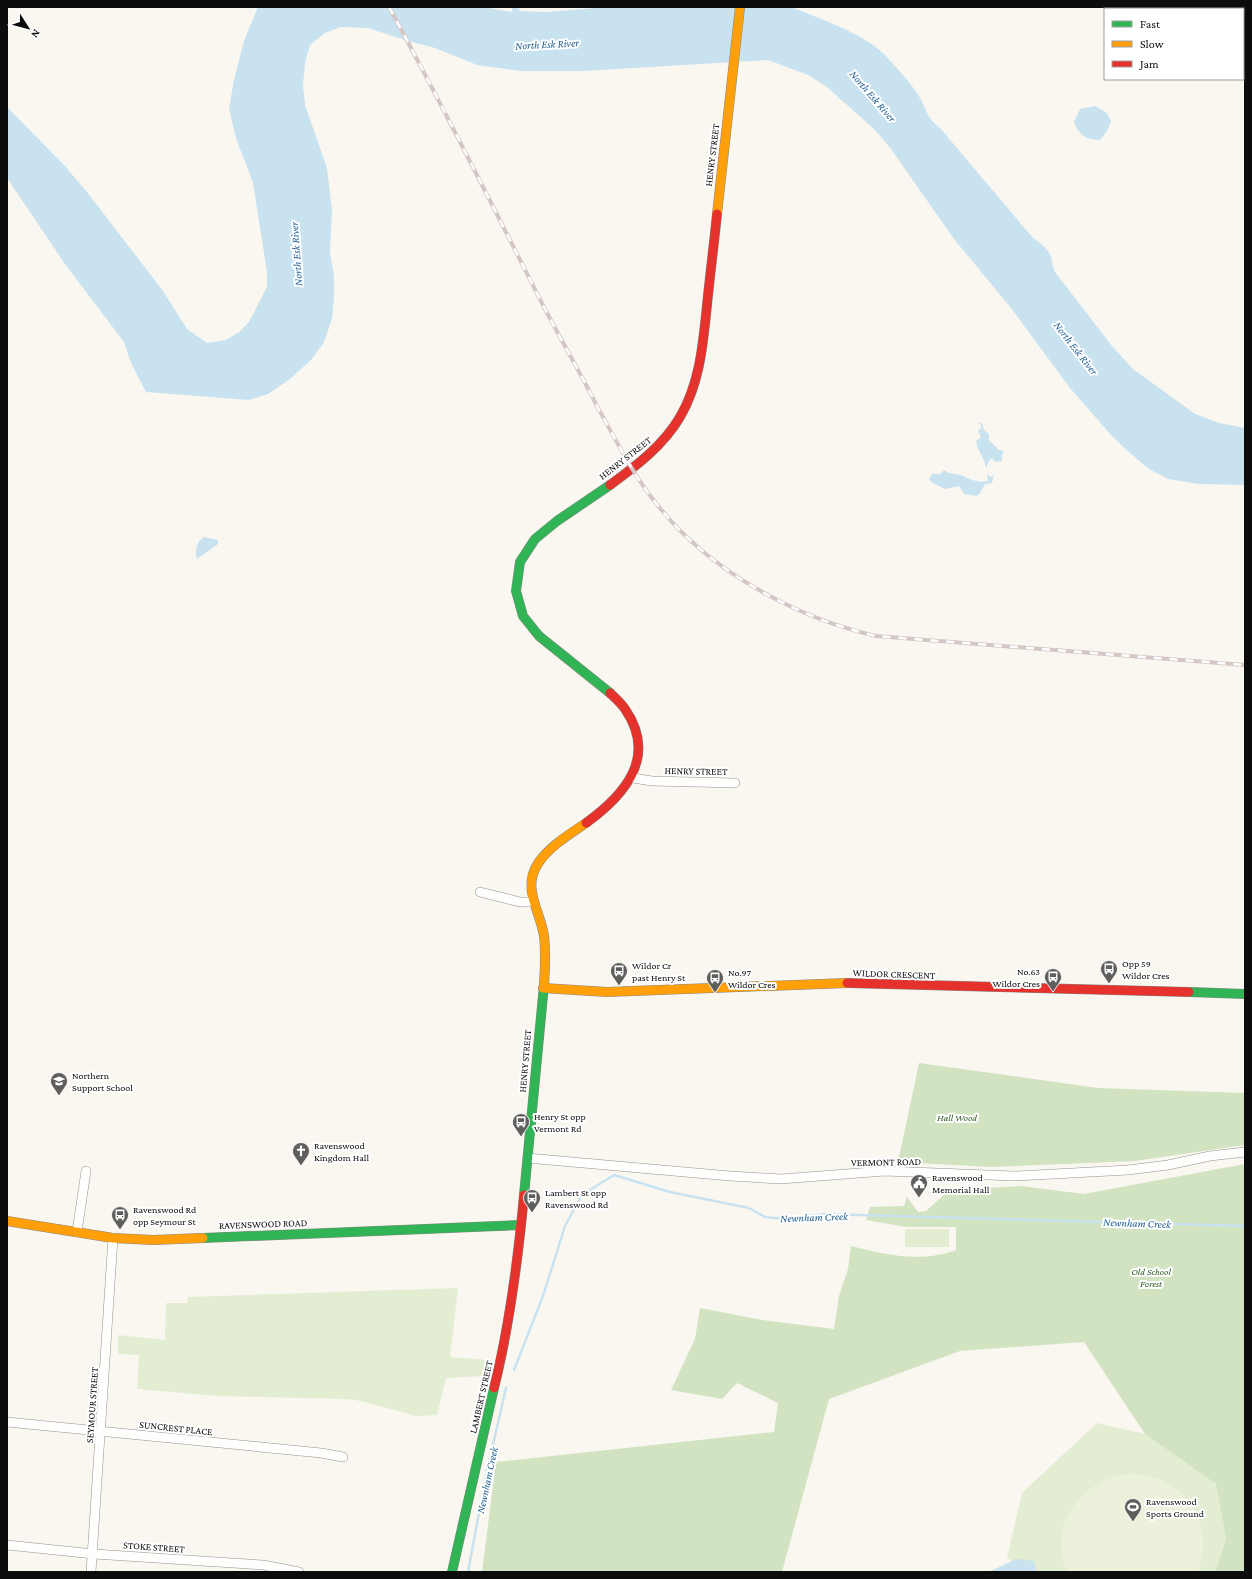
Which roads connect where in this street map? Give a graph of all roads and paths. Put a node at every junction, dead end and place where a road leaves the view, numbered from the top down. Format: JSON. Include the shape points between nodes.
{"nodes":[{"id":1,"x":740,"y":7,"type":"edge"},
{"id":2,"x":633,"y":778,"type":"junction"},
{"id":3,"x":735,"y":783,"type":"dead end"},
{"id":4,"x":480,"y":892,"type":"dead end"},
{"id":5,"x":532,"y":902,"type":"junction"},
{"id":6,"x":543,"y":988,"type":"junction"},
{"id":7,"x":1245,"y":994,"type":"edge"},
{"id":8,"x":1245,"y":1152,"type":"edge"},
{"id":9,"x":527,"y":1158,"type":"junction"},
{"id":10,"x":86,"y":1171,"type":"dead end"},
{"id":11,"x":7,"y":1221,"type":"edge"},
{"id":12,"x":521,"y":1225,"type":"junction"},
{"id":13,"x":77,"y":1232,"type":"junction"},
{"id":14,"x":113,"y":1238,"type":"junction"},
{"id":15,"x":7,"y":1422,"type":"edge"},
{"id":16,"x":101,"y":1431,"type":"junction"},
{"id":17,"x":343,"y":1457,"type":"dead end"},
{"id":18,"x":7,"y":1545,"type":"edge"},
{"id":19,"x":94,"y":1554,"type":"junction"},
{"id":20,"x":91,"y":1572,"type":"edge"},
{"id":21,"x":299,"y":1572,"type":"edge"},
{"id":22,"x":452,"y":1572,"type":"edge"}],
"edges":[{"from":1,"to":2,"type":"street","name":"HENRY STREET","via":[[703,341],[689,399],[672,431],[651,454],[540,533],[525,552],[517,577],[518,602],[528,624],[547,643],[613,695],[632,720],[638,742]]},
{"from":2,"to":3,"type":"street","name":"HENRY STREET","via":[[652,781]]},
{"from":2,"to":5,"type":"street","name":"HENRY STREET","via":[[614,801],[540,859],[530,885]]},
{"from":4,"to":5,"type":"street","via":[[520,902]]},
{"from":5,"to":6,"type":"street","name":"HENRY STREET","via":[[545,940]]},
{"from":6,"to":7,"type":"street","name":"WILDOR CRESCENT","via":[[607,992],[837,983]]},
{"from":6,"to":9,"type":"street","name":"HENRY STREET"},
{"from":8,"to":9,"type":"street","name":"VERMONT ROAD","via":[[1128,1170],[1014,1176],[885,1171],[781,1179]]},
{"from":9,"to":12,"type":"street","name":"HENRY STREET"},
{"from":10,"to":13,"type":"street"},
{"from":11,"to":13,"type":"street","name":"RAVENSWOOD ROAD"},
{"from":12,"to":14,"type":"street","name":"RAVENSWOOD ROAD","via":[[153,1240]]},
{"from":12,"to":22,"type":"street","name":"LAMBERT STREET","via":[[518,1262],[504,1348]]},
{"from":13,"to":14,"type":"street","name":"RAVENSWOOD ROAD"},
{"from":14,"to":16,"type":"street","name":"SEYMOUR STREET"},
{"from":15,"to":16,"type":"street","name":"SUNCREST PLACE"},
{"from":16,"to":17,"type":"street","name":"SUNCREST PLACE"},
{"from":16,"to":19,"type":"street","name":"SEYMOUR STREET"},
{"from":18,"to":19,"type":"street","name":"STOKE STREET"},
{"from":19,"to":20,"type":"street","name":"SEYMOUR STREET"},
{"from":19,"to":21,"type":"street","name":"STOKE STREET","via":[[262,1565]]}]}
